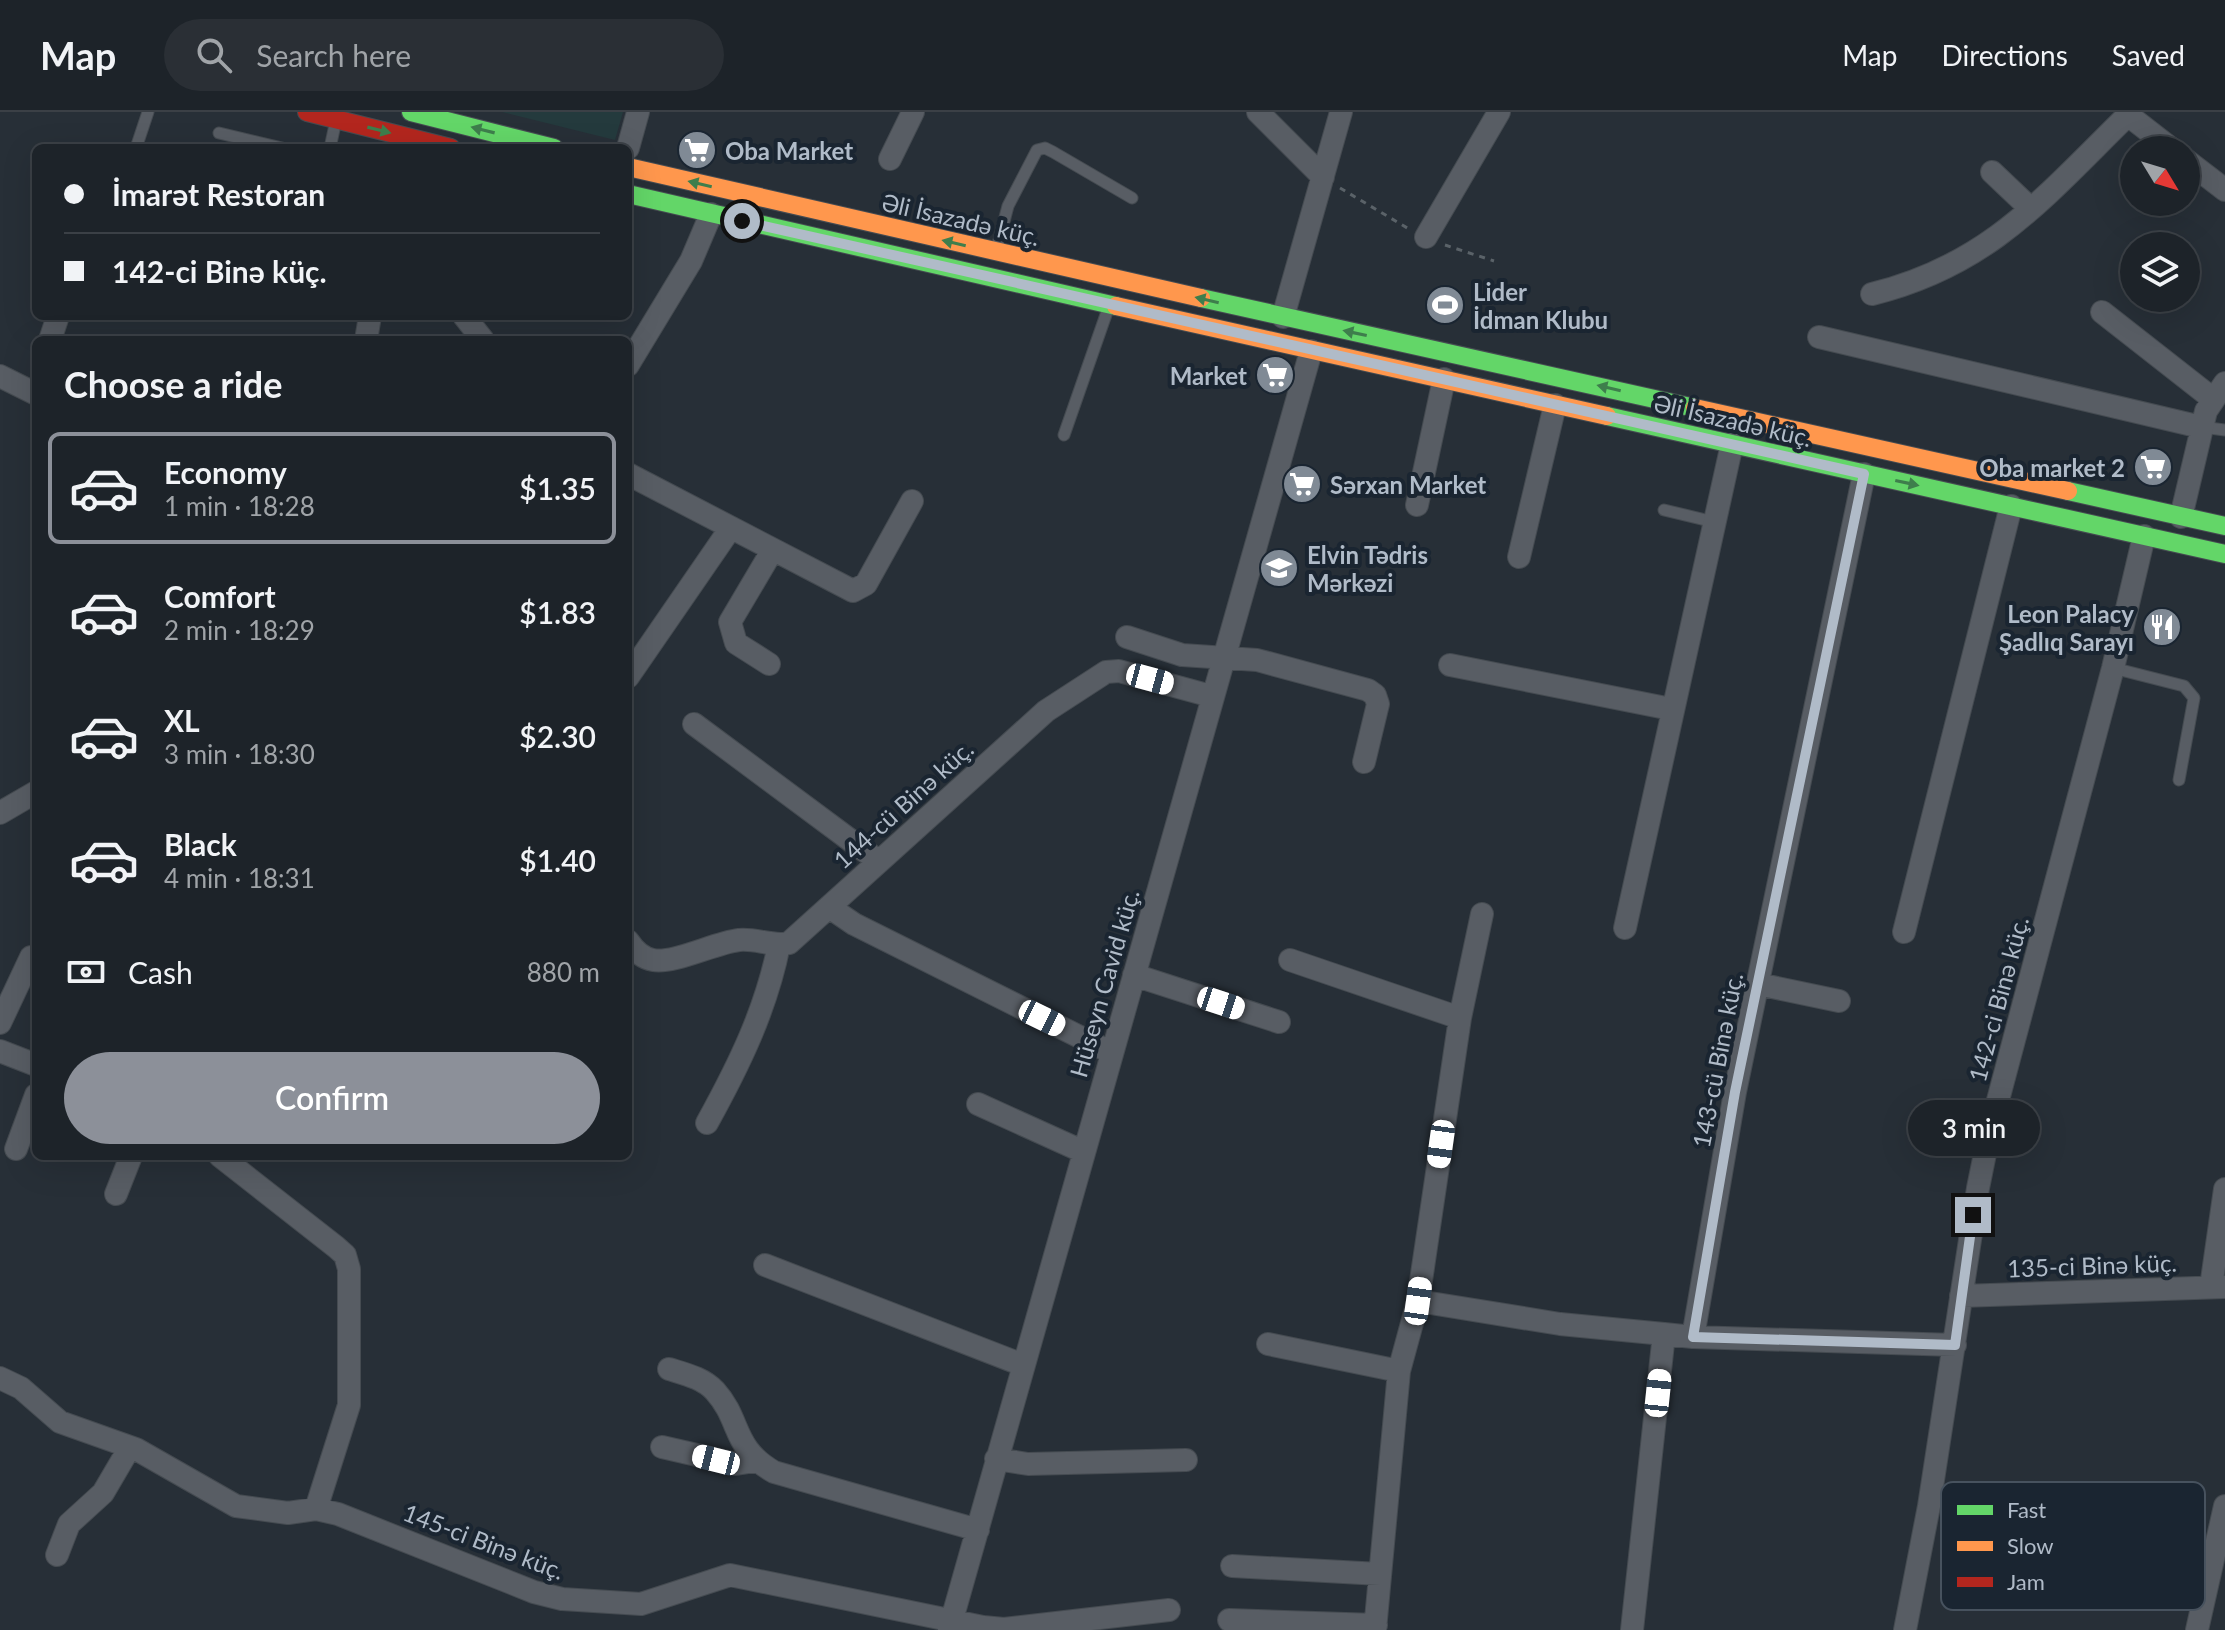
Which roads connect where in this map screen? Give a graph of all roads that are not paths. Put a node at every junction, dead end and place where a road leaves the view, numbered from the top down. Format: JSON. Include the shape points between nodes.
{"nodes":[{"id":1,"x":148,"y":112,"type":"edge"},
{"id":2,"x":307,"y":112,"type":"edge"},
{"id":3,"x":411,"y":112,"type":"edge"},
{"id":4,"x":638,"y":112,"type":"edge"},
{"id":5,"x":913,"y":112,"type":"edge"},
{"id":6,"x":1258,"y":112,"type":"edge"},
{"id":7,"x":1341,"y":112,"type":"edge"},
{"id":8,"x":1499,"y":112,"type":"edge"},
{"id":9,"x":2130,"y":114,"type":"edge"},
{"id":10,"x":336,"y":119,"type":"junction"},
{"id":11,"x":219,"y":133,"type":"dead end"},
{"id":12,"x":2156,"y":136,"type":"edge"},
{"id":13,"x":137,"y":144,"type":"edge"},
{"id":14,"x":265,"y":144,"type":"edge"},
{"id":15,"x":331,"y":144,"type":"edge"},
{"id":16,"x":418,"y":144,"type":"edge"},
{"id":17,"x":538,"y":144,"type":"edge"},
{"id":18,"x":629,"y":144,"type":"edge"},
{"id":19,"x":890,"y":159,"type":"dead end"},
{"id":20,"x":632,"y":168,"type":"edge"},
{"id":21,"x":2200,"y":171,"type":"edge"},
{"id":22,"x":1992,"y":172,"type":"dead end"},
{"id":23,"x":1323,"y":177,"type":"junction"},
{"id":24,"x":2225,"y":190,"type":"edge"},
{"id":25,"x":632,"y":195,"type":"edge"},
{"id":26,"x":1132,"y":198,"type":"dead end"},
{"id":27,"x":2031,"y":209,"type":"junction"},
{"id":28,"x":711,"y":214,"type":"junction"},
{"id":29,"x":1426,"y":237,"type":"road end"},
{"id":30,"x":996,"y":252,"type":"junction"},
{"id":31,"x":1872,"y":294,"type":"dead end"},
{"id":32,"x":1109,"y":305,"type":"junction"},
{"id":33,"x":2102,"y":312,"type":"dead end"},
{"id":34,"x":1283,"y":317,"type":"junction"},
{"id":35,"x":467,"y":320,"type":"edge"},
{"id":36,"x":1318,"y":325,"type":"junction"},
{"id":37,"x":480,"y":336,"type":"edge"},
{"id":38,"x":1819,"y":337,"type":"dead end"},
{"id":39,"x":1277,"y":343,"type":"junction"},
{"id":40,"x":1311,"y":351,"type":"junction"},
{"id":41,"x":632,"y":358,"type":"edge"},
{"id":42,"x":0,"y":376,"type":"edge"},
{"id":43,"x":1444,"y":379,"type":"junction"},
{"id":44,"x":32,"y":390,"type":"edge"},
{"id":45,"x":2219,"y":391,"type":"edge"},
{"id":46,"x":1555,"y":405,"type":"junction"},
{"id":47,"x":2201,"y":427,"type":"junction"},
{"id":48,"x":2225,"y":430,"type":"edge"},
{"id":49,"x":1064,"y":435,"type":"dead end"},
{"id":50,"x":1732,"y":444,"type":"junction"},
{"id":51,"x":1864,"y":474,"type":"junction"},
{"id":52,"x":632,"y":476,"type":"edge"},
{"id":53,"x":912,"y":501,"type":"dead end"},
{"id":54,"x":1417,"y":505,"type":"dead end"},
{"id":55,"x":2011,"y":506,"type":"junction"},
{"id":56,"x":1664,"y":510,"type":"dead end"},
{"id":57,"x":2150,"y":510,"type":"junction"},
{"id":58,"x":2181,"y":517,"type":"junction"},
{"id":59,"x":1714,"y":522,"type":"junction"},
{"id":60,"x":2225,"y":526,"type":"edge"},
{"id":61,"x":730,"y":529,"type":"junction"},
{"id":62,"x":2144,"y":536,"type":"junction"},
{"id":63,"x":2175,"y":542,"type":"junction"},
{"id":64,"x":772,"y":551,"type":"junction"},
{"id":65,"x":2225,"y":554,"type":"edge"},
{"id":66,"x":1519,"y":557,"type":"dead end"},
{"id":67,"x":1127,"y":637,"type":"dead end"},
{"id":68,"x":1222,"y":657,"type":"junction"},
{"id":69,"x":769,"y":664,"type":"dead end"},
{"id":70,"x":1450,"y":665,"type":"dead end"},
{"id":71,"x":2113,"y":668,"type":"junction"},
{"id":72,"x":632,"y":671,"type":"edge"},
{"id":73,"x":1211,"y":696,"type":"junction"},
{"id":74,"x":1671,"y":709,"type":"junction"},
{"id":75,"x":694,"y":724,"type":"dead end"},
{"id":76,"x":1364,"y":762,"type":"dead end"},
{"id":77,"x":2179,"y":780,"type":"dead end"},
{"id":78,"x":32,"y":794,"type":"edge"},
{"id":79,"x":0,"y":813,"type":"edge"},
{"id":80,"x":877,"y":860,"type":"junction"},
{"id":81,"x":829,"y":907,"type":"junction"},
{"id":82,"x":1482,"y":914,"type":"dead end"},
{"id":83,"x":1625,"y":928,"type":"dead end"},
{"id":84,"x":1904,"y":932,"type":"dead end"},
{"id":85,"x":779,"y":945,"type":"junction"},
{"id":86,"x":31,"y":957,"type":"dead end"},
{"id":87,"x":1290,"y":960,"type":"dead end"},
{"id":88,"x":636,"y":964,"type":"edge"},
{"id":89,"x":1134,"y":975,"type":"junction"},
{"id":90,"x":1758,"y":984,"type":"junction"},
{"id":91,"x":1839,"y":1001,"type":"dead end"},
{"id":92,"x":1460,"y":1018,"type":"junction"},
{"id":93,"x":1279,"y":1022,"type":"dead end"},
{"id":94,"x":0,"y":1023,"type":"edge"},
{"id":95,"x":0,"y":1051,"type":"edge"},
{"id":96,"x":1112,"y":1053,"type":"junction"},
{"id":97,"x":32,"y":1063,"type":"edge"},
{"id":98,"x":978,"y":1104,"type":"dead end"},
{"id":99,"x":32,"y":1106,"type":"edge"},
{"id":100,"x":707,"y":1123,"type":"dead end"},
{"id":101,"x":16,"y":1149,"type":"dead end"},
{"id":102,"x":1084,"y":1152,"type":"junction"},
{"id":103,"x":129,"y":1160,"type":"edge"},
{"id":104,"x":225,"y":1160,"type":"edge"},
{"id":105,"x":2225,"y":1189,"type":"edge"},
{"id":106,"x":116,"y":1194,"type":"dead end"},
{"id":107,"x":765,"y":1265,"type":"dead end"},
{"id":108,"x":2218,"y":1287,"type":"edge"},
{"id":109,"x":1961,"y":1296,"type":"junction"},
{"id":110,"x":1418,"y":1301,"type":"junction"},
{"id":111,"x":1664,"y":1334,"type":"junction"},
{"id":112,"x":1693,"y":1337,"type":"junction"},
{"id":113,"x":1268,"y":1344,"type":"dead end"},
{"id":114,"x":1955,"y":1345,"type":"junction"},
{"id":115,"x":1023,"y":1365,"type":"junction"},
{"id":116,"x":669,"y":1369,"type":"dead end"},
{"id":117,"x":1399,"y":1371,"type":"junction"},
{"id":118,"x":0,"y":1378,"type":"edge"},
{"id":119,"x":130,"y":1447,"type":"junction"},
{"id":120,"x":662,"y":1447,"type":"dead end"},
{"id":121,"x":996,"y":1459,"type":"junction"},
{"id":122,"x":1186,"y":1460,"type":"dead end"},
{"id":123,"x":755,"y":1461,"type":"junction"},
{"id":124,"x":2225,"y":1506,"type":"edge"},
{"id":125,"x":316,"y":1509,"type":"junction"},
{"id":126,"x":978,"y":1530,"type":"junction"},
{"id":127,"x":57,"y":1555,"type":"dead end"},
{"id":128,"x":1232,"y":1566,"type":"dead end"},
{"id":129,"x":1380,"y":1574,"type":"junction"},
{"id":130,"x":2205,"y":1595,"type":"edge"},
{"id":131,"x":1169,"y":1610,"type":"dead end"},
{"id":132,"x":2202,"y":1610,"type":"edge"},
{"id":133,"x":1229,"y":1620,"type":"dead end"},
{"id":134,"x":950,"y":1625,"type":"edge"},
{"id":135,"x":1376,"y":1627,"type":"edge"},
{"id":136,"x":1632,"y":1630,"type":"edge"},
{"id":137,"x":1905,"y":1630,"type":"edge"},
{"id":138,"x":2197,"y":1630,"type":"edge"}],
"edges":[{"from":1,"to":13,"type":"lane"},
{"from":2,"to":10,"type":"main road"},
{"from":17,"to":3,"type":"main road","one_way":true},
{"from":4,"to":18,"type":"street"},
{"from":5,"to":19,"type":"street"},
{"from":6,"to":23,"type":"street"},
{"from":7,"to":23,"type":"street"},
{"from":8,"to":29,"type":"street"},
{"from":9,"to":12,"type":"street"},
{"from":9,"to":27,"type":"street"},
{"from":10,"to":15,"type":"lane"},
{"from":10,"to":16,"type":"main road","one_way":true},
{"from":11,"to":14,"type":"lane"},
{"from":30,"to":20,"type":"main road","name":"Əli İsazadə küç.","one_way":true},
{"from":21,"to":24,"type":"street"},
{"from":22,"to":27,"type":"street"},
{"from":23,"to":34,"type":"street"},
{"from":25,"to":28,"type":"main road"},
{"from":26,"to":30,"type":"lane","via":[[1053,152],[1037,150],[1008,206]]},
{"from":27,"to":31,"type":"street","via":[[1983,249],[1910,284]]},
{"from":28,"to":32,"type":"main road"},
{"from":28,"to":41,"type":"street","via":[[691,261]]},
{"from":34,"to":30,"type":"main road","name":"Əli İsazadə küç.","one_way":true},
{"from":32,"to":39,"type":"main road"},
{"from":32,"to":49,"type":"lane"},
{"from":33,"to":45,"type":"street"},
{"from":34,"to":36,"type":"main road","name":"Əli İsazadə küç."},
{"from":34,"to":39,"type":"main road"},
{"from":35,"to":37,"type":"street"},
{"from":36,"to":40,"type":"main road"},
{"from":57,"to":36,"type":"main road","name":"Əli İsazadə küç.","one_way":true},
{"from":38,"to":47,"type":"street"},
{"from":39,"to":40,"type":"main road","name":"Əli İsazadə küç."},
{"from":40,"to":43,"type":"main road","name":"Əli İsazadə küç."},
{"from":40,"to":68,"type":"street","name":"Hüseyn Cavid küç."},
{"from":42,"to":44,"type":"street"},
{"from":43,"to":46,"type":"main road","name":"Əli İsazadə küç."},
{"from":43,"to":54,"type":"street"},
{"from":45,"to":47,"type":"street"},
{"from":46,"to":50,"type":"main road","name":"Əli İsazadə küç."},
{"from":46,"to":66,"type":"street"},
{"from":47,"to":48,"type":"lane"},
{"from":47,"to":58,"type":"street"},
{"from":50,"to":51,"type":"main road","name":"Əli İsazadə küç."},
{"from":50,"to":59,"type":"street"},
{"from":51,"to":55,"type":"main road","name":"Əli İsazadə küç.","one_way":true},
{"from":51,"to":90,"type":"street","name":"143-cü Binə küç."},
{"from":52,"to":61,"type":"street"},
{"from":53,"to":64,"type":"street","via":[[860,590]]},
{"from":55,"to":62,"type":"main road","name":"Əli İsazadə küç."},
{"from":55,"to":84,"type":"street"},
{"from":56,"to":59,"type":"lane"},
{"from":57,"to":58,"type":"main road","name":"Əli İsazadə küç."},
{"from":57,"to":62,"type":"main road"},
{"from":58,"to":60,"type":"main road"},
{"from":58,"to":63,"type":"main road"},
{"from":59,"to":74,"type":"street"},
{"from":61,"to":64,"type":"street"},
{"from":61,"to":72,"type":"street"},
{"from":62,"to":63,"type":"main road","name":"Əli İsazadə küç."},
{"from":62,"to":71,"type":"street","name":"142-ci Binə küç."},
{"from":63,"to":65,"type":"main road"},
{"from":64,"to":69,"type":"street","via":[[730,622],[736,643]]},
{"from":67,"to":68,"type":"street","via":[[1182,655]]},
{"from":68,"to":73,"type":"street","name":"Hüseyn Cavid küç."},
{"from":68,"to":76,"type":"street","via":[[1257,660],[1375,695],[1378,704]]},
{"from":70,"to":74,"type":"street"},
{"from":71,"to":77,"type":"lane","via":[[2191,691]]},
{"from":71,"to":109,"type":"street","name":"142-ci Binə küç.","via":[[1989,1134]]},
{"from":73,"to":80,"type":"street","name":"144-cü Binə küç.","via":[[1106,672],[1046,711]]},
{"from":73,"to":89,"type":"street","name":"Hüseyn Cavid küç."},
{"from":74,"to":83,"type":"street"},
{"from":75,"to":80,"type":"street"},
{"from":78,"to":79,"type":"street"},
{"from":80,"to":81,"type":"street","name":"144-cü Binə küç."},
{"from":81,"to":85,"type":"street","name":"144-cü Binə küç.","via":[[799,936]]},
{"from":81,"to":96,"type":"street"},
{"from":82,"to":92,"type":"street"},
{"from":85,"to":88,"type":"street","via":[[740,940]]},
{"from":85,"to":100,"type":"street","via":[[745,1053]]},
{"from":86,"to":94,"type":"street"},
{"from":87,"to":92,"type":"street"},
{"from":89,"to":93,"type":"street"},
{"from":89,"to":96,"type":"street","name":"Hüseyn Cavid küç."},
{"from":90,"to":91,"type":"street"},
{"from":90,"to":112,"type":"street","name":"143-cü Binə küç."},
{"from":92,"to":110,"type":"street"},
{"from":95,"to":97,"type":"street"},
{"from":96,"to":102,"type":"street","name":"Hüseyn Cavid küç."},
{"from":98,"to":102,"type":"street"},
{"from":99,"to":101,"type":"street"},
{"from":102,"to":115,"type":"street","name":"Hüseyn Cavid küç."},
{"from":103,"to":106,"type":"street"},
{"from":104,"to":125,"type":"street","via":[[336,1247],[349,1269],[349,1405]]},
{"from":105,"to":108,"type":"street"},
{"from":107,"to":115,"type":"street"},
{"from":108,"to":109,"type":"street","name":"135-ci Binə küç."},
{"from":109,"to":114,"type":"street","name":"142-ci Binə küç."},
{"from":110,"to":111,"type":"street"},
{"from":110,"to":117,"type":"street"},
{"from":111,"to":112,"type":"street"},
{"from":111,"to":136,"type":"street"},
{"from":112,"to":114,"type":"street"},
{"from":113,"to":117,"type":"street"},
{"from":114,"to":137,"type":"street","name":"142-ci Binə küç."},
{"from":115,"to":121,"type":"street","name":"Hüseyn Cavid küç."},
{"from":116,"to":123,"type":"street","via":[[700,1379],[715,1391],[738,1440]]},
{"from":117,"to":129,"type":"street"},
{"from":118,"to":119,"type":"street","name":"145-ci Binə küç.","via":[[21,1388],[60,1422]]},
{"from":119,"to":125,"type":"street","name":"145-ci Binə küç.","via":[[236,1506],[288,1513]]},
{"from":119,"to":127,"type":"street","via":[[103,1493],[69,1524]]},
{"from":120,"to":123,"type":"street","via":[[736,1464]]},
{"from":121,"to":122,"type":"street","via":[[1028,1464]]},
{"from":121,"to":126,"type":"street","name":"Hüseyn Cavid küç."},
{"from":123,"to":126,"type":"street","via":[[774,1472]]},
{"from":124,"to":130,"type":"street"},
{"from":125,"to":134,"type":"street","name":"145-ci Binə küç.","via":[[562,1599],[641,1604],[730,1575]]},
{"from":126,"to":134,"type":"street","name":"Hüseyn Cavid küç."},
{"from":128,"to":129,"type":"street"},
{"from":129,"to":135,"type":"street"},
{"from":131,"to":134,"type":"street","name":"145-ci Binə küç.","via":[[1004,1629]]},
{"from":132,"to":138,"type":"street"},
{"from":133,"to":135,"type":"street"}]}
